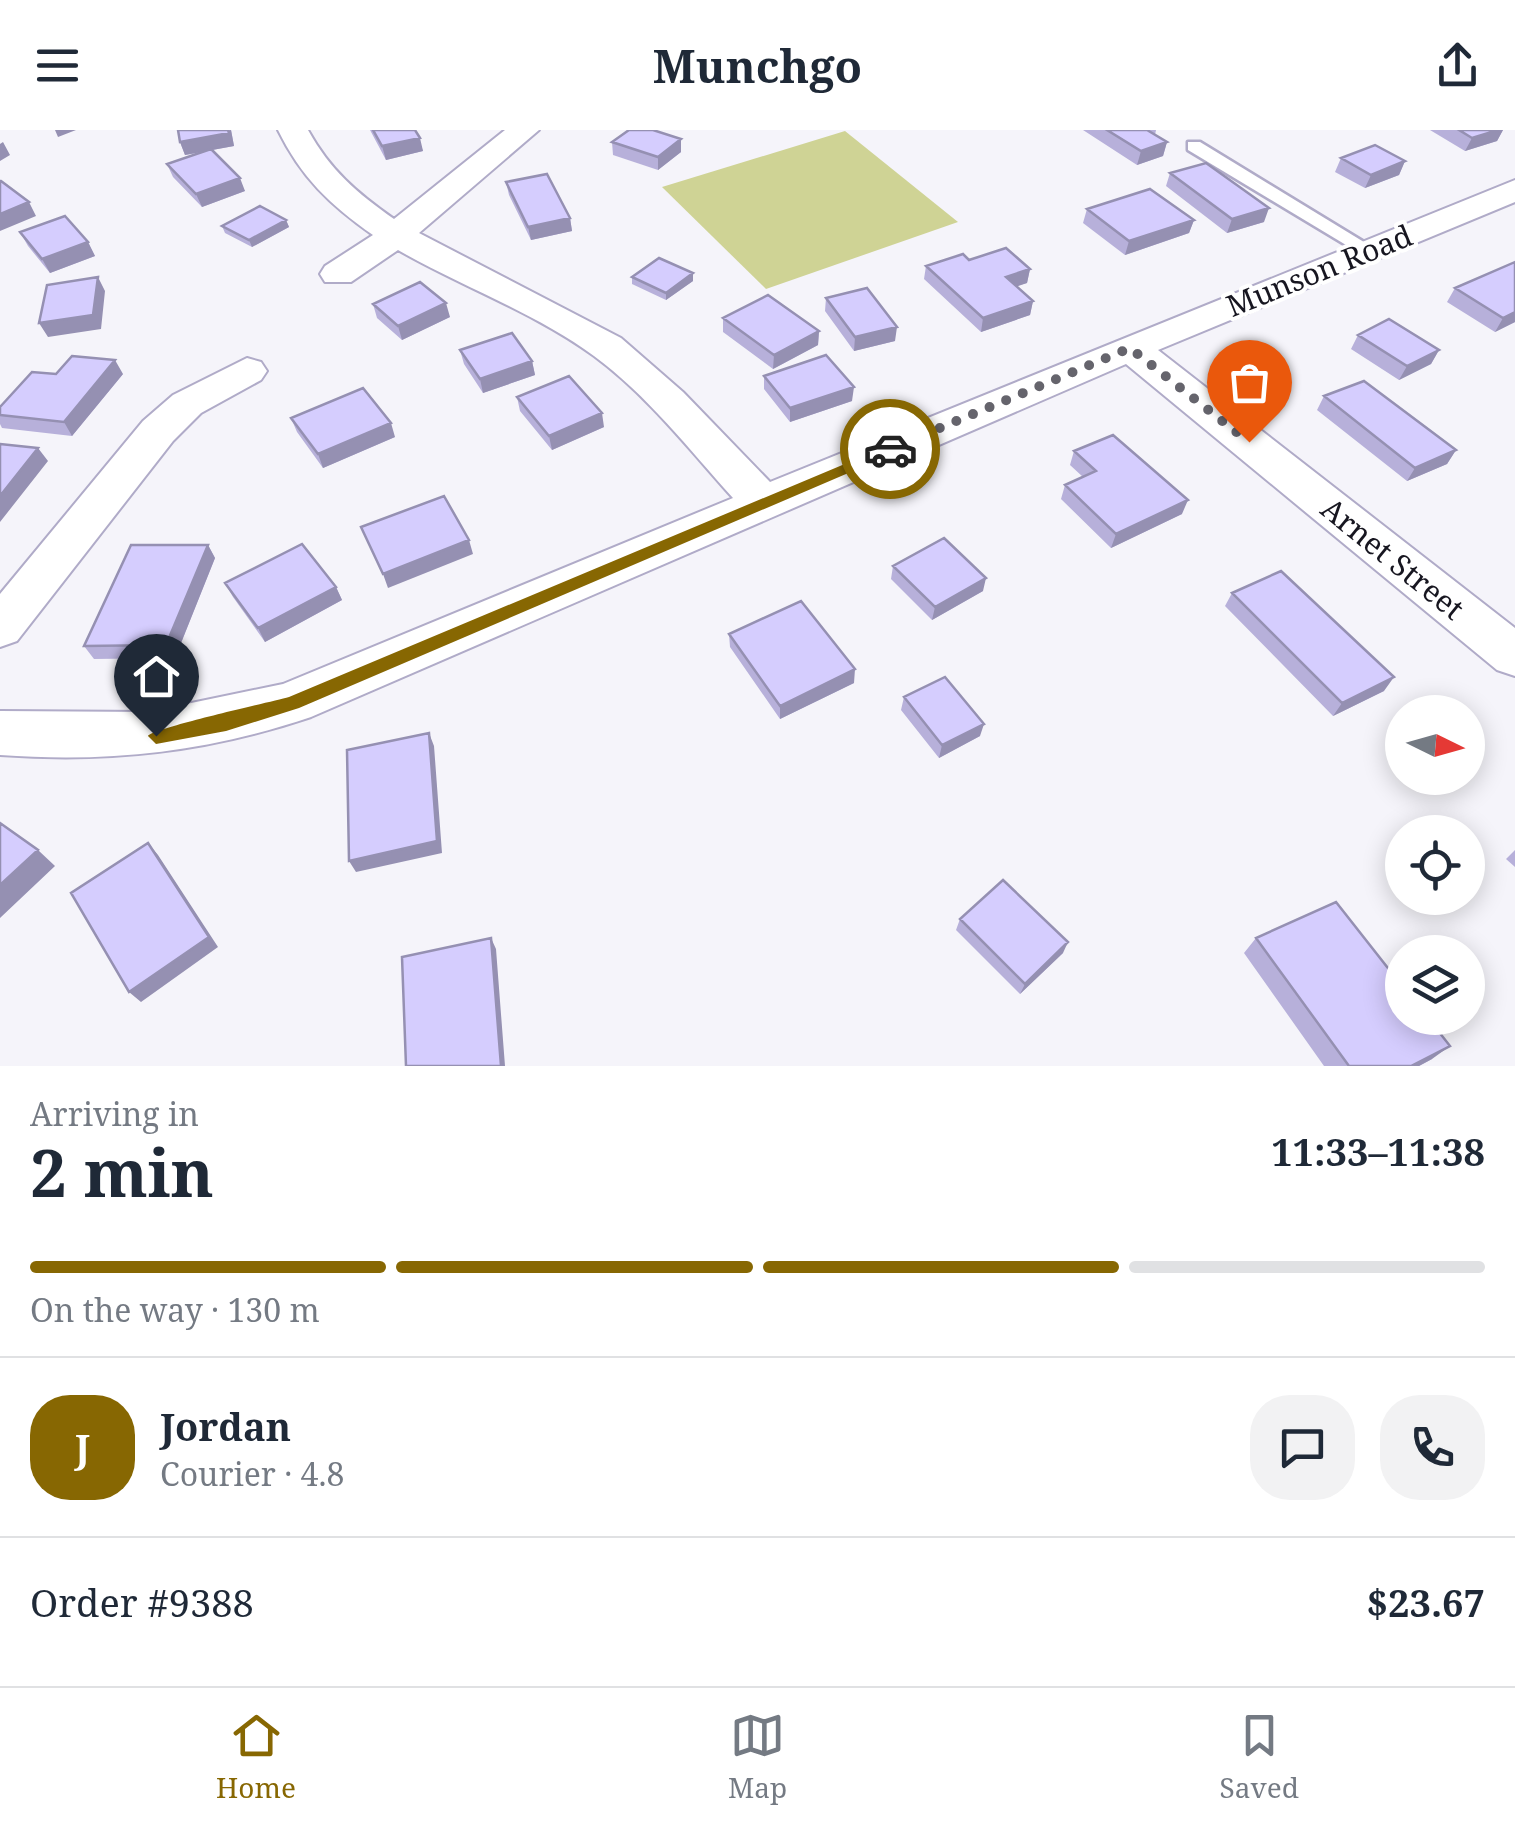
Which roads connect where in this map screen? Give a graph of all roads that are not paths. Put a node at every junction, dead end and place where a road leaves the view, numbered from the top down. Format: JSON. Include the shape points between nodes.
{"nodes":[{"id":1,"x":293,"y":130,"type":"edge"},
{"id":2,"x":524,"y":130,"type":"edge"},
{"id":3,"x":1194,"y":146,"type":"dead end"},
{"id":4,"x":1515,"y":190,"type":"edge"},
{"id":5,"x":396,"y":233,"type":"junction"},
{"id":6,"x":1368,"y":250,"type":"junction"},
{"id":7,"x":338,"y":274,"type":"dead end"},
{"id":8,"x":1130,"y":348,"type":"junction"},
{"id":9,"x":246,"y":370,"type":"dead end"},
{"id":10,"x":764,"y":503,"type":"junction"},
{"id":11,"x":0,"y":628,"type":"edge"},
{"id":12,"x":1515,"y":656,"type":"edge"},
{"id":13,"x":0,"y":733,"type":"edge"}],
"edges":[{"from":1,"to":5,"type":"street","via":[[314,173]]},
{"from":2,"to":5,"type":"street"},
{"from":3,"to":6,"type":"lane"},
{"from":4,"to":6,"type":"street","name":"Munson Road"},
{"from":5,"to":7,"type":"street"},
{"from":5,"to":10,"type":"street","via":[[533,301],[610,349]]},
{"from":6,"to":8,"type":"street","name":"Munson Road"},
{"from":8,"to":10,"type":"street","name":"Munson Road"},
{"from":8,"to":12,"type":"street","name":"Arnet Street"},
{"from":9,"to":11,"type":"street","via":[[187,404],[158,431]]},
{"from":10,"to":13,"type":"street","name":"Munson Road","via":[[242,718],[156,736],[88,740]]}]}
